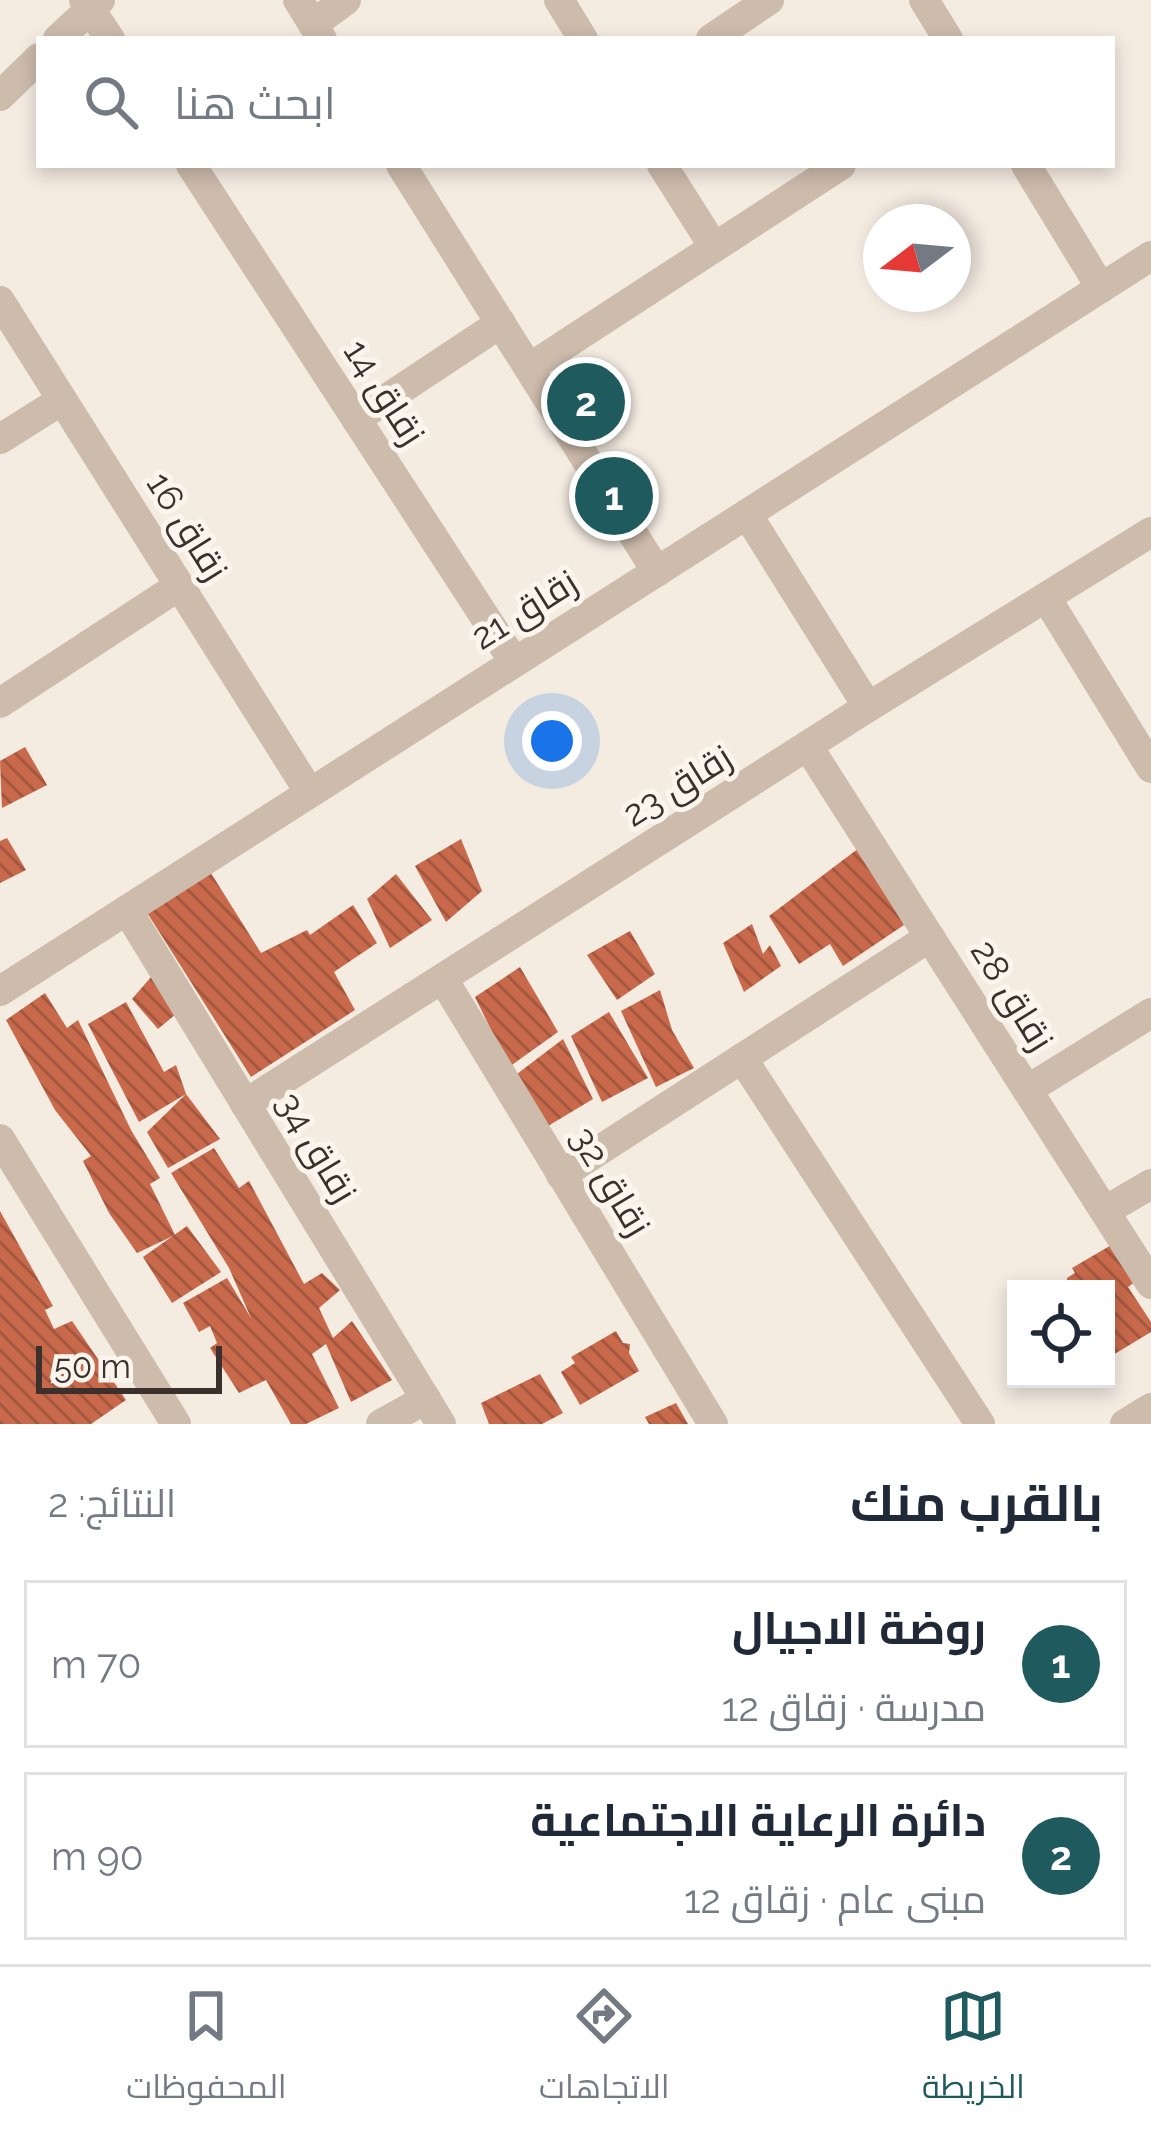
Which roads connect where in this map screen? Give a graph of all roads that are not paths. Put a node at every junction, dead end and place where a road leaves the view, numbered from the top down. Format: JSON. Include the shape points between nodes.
{"nodes":[{"id":1,"x":346,"y":0,"type":"edge"},
{"id":2,"x":559,"y":0,"type":"edge"},
{"id":3,"x":769,"y":0,"type":"edge"},
{"id":4,"x":924,"y":0,"type":"edge"},
{"id":5,"x":91,"y":2,"type":"edge"},
{"id":6,"x":311,"y":21,"type":"edge"},
{"id":7,"x":61,"y":36,"type":"edge"},
{"id":8,"x":108,"y":36,"type":"edge"},
{"id":9,"x":581,"y":36,"type":"edge"},
{"id":10,"x":715,"y":36,"type":"edge"},
{"id":11,"x":946,"y":36,"type":"edge"},
{"id":12,"x":36,"y":61,"type":"edge"},
{"id":13,"x":0,"y":96,"type":"edge"},
{"id":14,"x":193,"y":168,"type":"edge"},
{"id":15,"x":403,"y":168,"type":"edge"},
{"id":16,"x":664,"y":168,"type":"edge"},
{"id":17,"x":836,"y":168,"type":"edge"},
{"id":18,"x":1028,"y":168,"type":"edge"},
{"id":19,"x":714,"y":247,"type":"junction"},
{"id":20,"x":1151,"y":256,"type":"edge"},
{"id":21,"x":1101,"y":288,"type":"junction"},
{"id":22,"x":0,"y":301,"type":"edge"},
{"id":23,"x":501,"y":323,"type":"junction"},
{"id":24,"x":529,"y":368,"type":"junction"},
{"id":25,"x":62,"y":400,"type":"junction"},
{"id":26,"x":356,"y":419,"type":"junction"},
{"id":27,"x":0,"y":439,"type":"edge"},
{"id":28,"x":747,"y":514,"type":"junction"},
{"id":29,"x":1151,"y":532,"type":"edge"},
{"id":30,"x":657,"y":572,"type":"junction"},
{"id":31,"x":179,"y":586,"type":"junction"},
{"id":32,"x":1047,"y":599,"type":"junction"},
{"id":33,"x":513,"y":660,"type":"junction"},
{"id":34,"x":0,"y":703,"type":"edge"},
{"id":35,"x":868,"y":707,"type":"junction"},
{"id":36,"x":809,"y":748,"type":"junction"},
{"id":37,"x":1151,"y":768,"type":"edge"},
{"id":38,"x":310,"y":794,"type":"junction"},
{"id":39,"x":127,"y":910,"type":"junction"},
{"id":40,"x":930,"y":937,"type":"junction"},
{"id":41,"x":442,"y":979,"type":"junction"},
{"id":42,"x":0,"y":992,"type":"edge"},
{"id":43,"x":1151,"y":1013,"type":"edge"},
{"id":44,"x":742,"y":1058,"type":"junction"},
{"id":45,"x":1027,"y":1090,"type":"junction"},
{"id":46,"x":245,"y":1104,"type":"junction"},
{"id":47,"x":0,"y":1139,"type":"edge"},
{"id":48,"x":561,"y":1175,"type":"junction"},
{"id":49,"x":1151,"y":1184,"type":"edge"},
{"id":50,"x":1105,"y":1211,"type":"junction"},
{"id":51,"x":1151,"y":1284,"type":"edge"},
{"id":52,"x":1151,"y":1408,"type":"edge"},
{"id":53,"x":433,"y":1412,"type":"edge"},
{"id":54,"x":176,"y":1424,"type":"edge"},
{"id":55,"x":381,"y":1424,"type":"edge"},
{"id":56,"x":712,"y":1424,"type":"edge"},
{"id":57,"x":980,"y":1424,"type":"edge"},
{"id":58,"x":1125,"y":1424,"type":"edge"}],
"edges":[{"from":1,"to":6,"type":"street"},
{"from":2,"to":9,"type":"street"},
{"from":3,"to":10,"type":"street"},
{"from":4,"to":11,"type":"street"},
{"from":5,"to":7,"type":"street"},
{"from":5,"to":8,"type":"street"},
{"from":12,"to":13,"type":"street"},
{"from":14,"to":26,"type":"street","name":"زقاق 14"},
{"from":15,"to":23,"type":"street"},
{"from":16,"to":19,"type":"street"},
{"from":17,"to":19,"type":"street"},
{"from":18,"to":21,"type":"street"},
{"from":19,"to":24,"type":"street"},
{"from":20,"to":21,"type":"street","name":"زقاق 21"},
{"from":21,"to":28,"type":"street","name":"زقاق 21"},
{"from":22,"to":25,"type":"street","name":"زقاق 16"},
{"from":23,"to":24,"type":"street"},
{"from":23,"to":26,"type":"street"},
{"from":24,"to":30,"type":"street"},
{"from":25,"to":27,"type":"street"},
{"from":25,"to":31,"type":"street","name":"زقاق 16"},
{"from":26,"to":33,"type":"street","name":"زقاق 14"},
{"from":28,"to":30,"type":"street","name":"زقاق 21"},
{"from":28,"to":35,"type":"street"},
{"from":29,"to":32,"type":"street","name":"زقاق 23"},
{"from":30,"to":33,"type":"street","name":"زقاق 21"},
{"from":31,"to":34,"type":"street"},
{"from":31,"to":38,"type":"street","name":"زقاق 16"},
{"from":32,"to":35,"type":"street","name":"زقاق 23"},
{"from":32,"to":37,"type":"street"},
{"from":33,"to":38,"type":"street","name":"زقاق 21"},
{"from":35,"to":36,"type":"street","name":"زقاق 23"},
{"from":36,"to":40,"type":"street","name":"زقاق 28"},
{"from":36,"to":41,"type":"street","name":"زقاق 23"},
{"from":38,"to":39,"type":"street","name":"زقاق 21"},
{"from":39,"to":42,"type":"street","name":"زقاق 21"},
{"from":39,"to":46,"type":"street","name":"زقاق 34"},
{"from":40,"to":44,"type":"street"},
{"from":40,"to":45,"type":"street","name":"زقاق 28"},
{"from":41,"to":46,"type":"street","name":"زقاق 23"},
{"from":41,"to":48,"type":"street","name":"زقاق 32"},
{"from":43,"to":45,"type":"street"},
{"from":44,"to":48,"type":"street"},
{"from":44,"to":57,"type":"street"},
{"from":45,"to":50,"type":"street","name":"زقاق 28"},
{"from":46,"to":53,"type":"street","name":"زقاق 34"},
{"from":47,"to":54,"type":"street"},
{"from":48,"to":56,"type":"street","name":"زقاق 32"},
{"from":49,"to":50,"type":"street"},
{"from":50,"to":51,"type":"street","name":"زقاق 28"},
{"from":52,"to":58,"type":"street"},
{"from":53,"to":55,"type":"street"}]}
